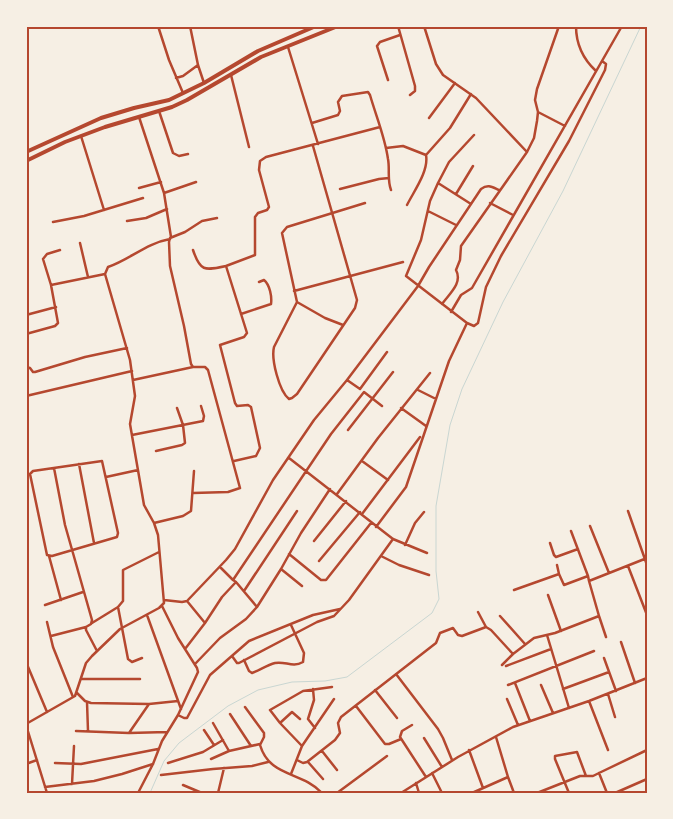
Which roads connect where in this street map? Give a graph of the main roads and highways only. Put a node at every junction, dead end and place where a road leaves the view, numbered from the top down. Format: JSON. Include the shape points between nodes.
{"nodes":[{"id":1,"x":316,"y":26,"type":"edge"},
{"id":2,"x":338,"y":26,"type":"edge"},
{"id":3,"x":258,"y":51,"type":"junction"},
{"id":4,"x":261,"y":57,"type":"junction"},
{"id":5,"x":26,"y":152,"type":"edge"},
{"id":6,"x":26,"y":161,"type":"edge"}],
"edges":[{"from":1,"to":3,"type":"main road"},
{"from":2,"to":4,"type":"main road"},
{"from":3,"to":4,"type":"main road"},
{"from":3,"to":5,"type":"main road","via":[[184,94],[101,118]]},
{"from":4,"to":6,"type":"main road","via":[[187,100],[81,136]]}]}
